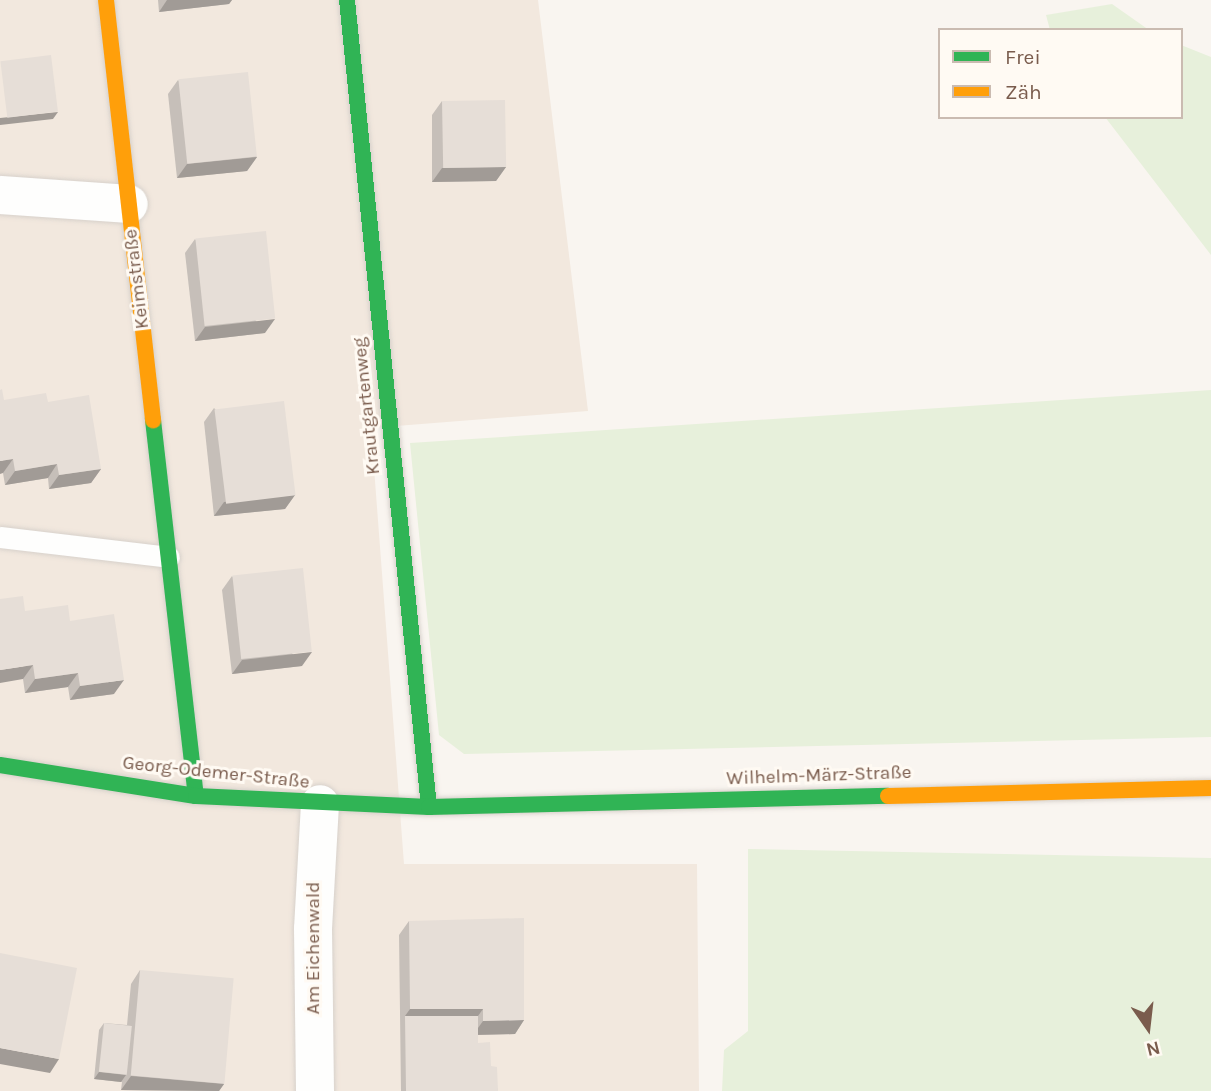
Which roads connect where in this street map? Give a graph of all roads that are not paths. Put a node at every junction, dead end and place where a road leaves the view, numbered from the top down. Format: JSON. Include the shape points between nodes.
{"nodes":[{"id":1,"x":106,"y":0,"type":"edge"},
{"id":2,"x":346,"y":0,"type":"edge"},
{"id":3,"x":0,"y":195,"type":"edge"},
{"id":4,"x":129,"y":204,"type":"junction"},
{"id":5,"x":0,"y":537,"type":"edge"},
{"id":6,"x":169,"y":558,"type":"junction"},
{"id":7,"x":0,"y":765,"type":"edge"},
{"id":8,"x":1211,"y":788,"type":"edge"},
{"id":9,"x":196,"y":796,"type":"junction"},
{"id":10,"x":320,"y":804,"type":"junction"},
{"id":11,"x":429,"y":807,"type":"junction"},
{"id":12,"x":315,"y":1091,"type":"edge"}],
"edges":[{"from":1,"to":4,"type":"street","name":"Keimstraße"},
{"from":2,"to":11,"type":"street","name":"Krautgartenweg"},
{"from":3,"to":4,"type":"street"},
{"from":4,"to":6,"type":"street","name":"Keimstraße"},
{"from":5,"to":6,"type":"lane"},
{"from":6,"to":9,"type":"street","name":"Keimstraße"},
{"from":7,"to":9,"type":"street","name":"Georg-Odemer-Straße"},
{"from":8,"to":11,"type":"street","name":"Wilhelm-März-Straße"},
{"from":9,"to":10,"type":"street","name":"Georg-Odemer-Straße"},
{"from":10,"to":11,"type":"street","name":"Georg-Odemer-Straße"},
{"from":10,"to":12,"type":"street","name":"Am Eichenwald","via":[[313,929]]}]}
